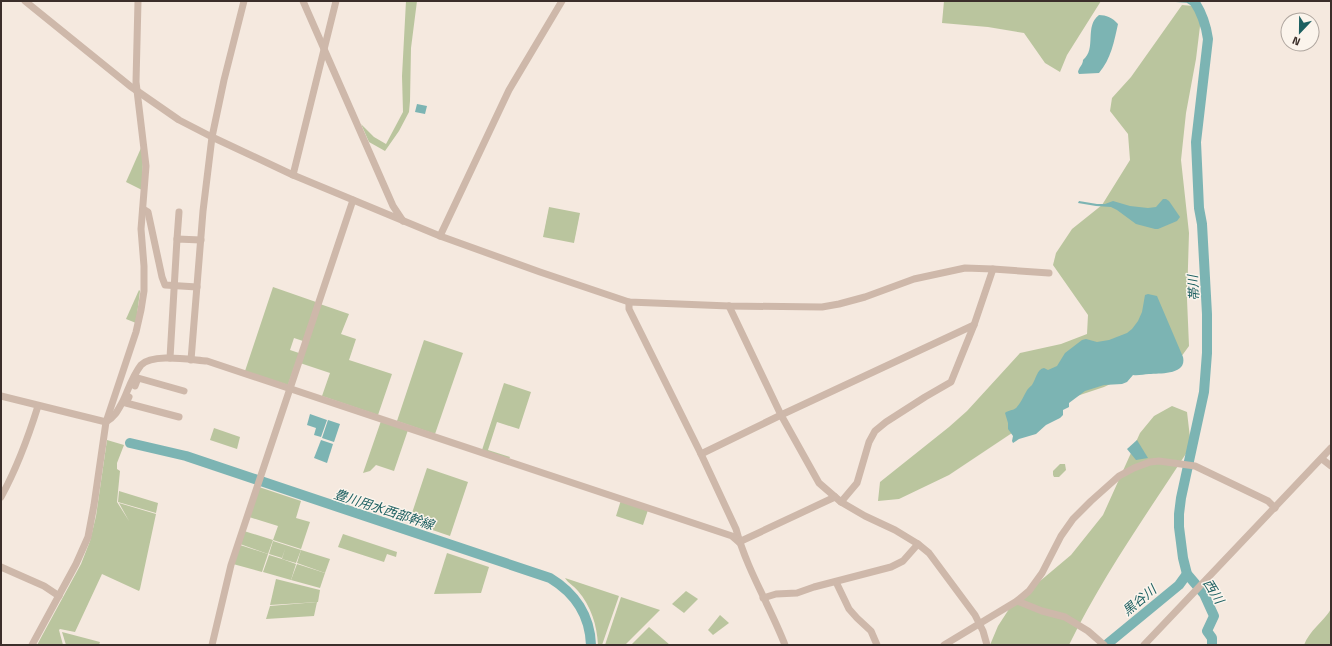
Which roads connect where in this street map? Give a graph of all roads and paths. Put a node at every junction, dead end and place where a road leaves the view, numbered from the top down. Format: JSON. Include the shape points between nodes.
{"nodes":[{"id":1,"x":25,"y":1,"type":"edge"},
{"id":2,"x":138,"y":1,"type":"edge"},
{"id":3,"x":244,"y":1,"type":"edge"},
{"id":4,"x":303,"y":1,"type":"edge"},
{"id":5,"x":336,"y":1,"type":"edge"},
{"id":6,"x":562,"y":1,"type":"edge"},
{"id":7,"x":324,"y":50,"type":"junction"},
{"id":8,"x":136,"y":91,"type":"junction"},
{"id":9,"x":212,"y":137,"type":"junction"},
{"id":10,"x":293,"y":174,"type":"junction"},
{"id":11,"x":354,"y":200,"type":"junction"},
{"id":12,"x":143,"y":209,"type":"junction"},
{"id":13,"x":179,"y":212,"type":"dead end"},
{"id":14,"x":403,"y":221,"type":"junction"},
{"id":15,"x":440,"y":236,"type":"junction"},
{"id":16,"x":177,"y":239,"type":"junction"},
{"id":17,"x":201,"y":240,"type":"junction"},
{"id":18,"x":993,"y":268,"type":"junction"},
{"id":19,"x":1049,"y":273,"type":"dead end"},
{"id":20,"x":174,"y":286,"type":"junction"},
{"id":21,"x":197,"y":286,"type":"junction"},
{"id":22,"x":629,"y":302,"type":"junction"},
{"id":23,"x":729,"y":306,"type":"junction"},
{"id":24,"x":974,"y":325,"type":"junction"},
{"id":25,"x":170,"y":358,"type":"junction"},
{"id":26,"x":191,"y":360,"type":"junction"},
{"id":27,"x":289,"y":388,"type":"junction"},
{"id":28,"x":184,"y":391,"type":"dead end"},
{"id":29,"x":1,"y":396,"type":"edge"},
{"id":30,"x":38,"y":406,"type":"junction"},
{"id":31,"x":781,"y":414,"type":"junction"},
{"id":32,"x":179,"y":417,"type":"dead end"},
{"id":33,"x":106,"y":422,"type":"junction"},
{"id":34,"x":1331,"y":448,"type":"edge"},
{"id":35,"x":701,"y":454,"type":"junction"},
{"id":36,"x":1322,"y":459,"type":"junction"},
{"id":37,"x":1331,"y":466,"type":"edge"},
{"id":38,"x":1,"y":497,"type":"edge"},
{"id":39,"x":834,"y":497,"type":"junction"},
{"id":40,"x":841,"y":502,"type":"junction"},
{"id":41,"x":1275,"y":508,"type":"junction"},
{"id":42,"x":739,"y":542,"type":"junction"},
{"id":43,"x":918,"y":544,"type":"junction"},
{"id":44,"x":1,"y":567,"type":"edge"},
{"id":45,"x":836,"y":582,"type":"junction"},
{"id":46,"x":59,"y":596,"type":"junction"},
{"id":47,"x":763,"y":598,"type":"junction"},
{"id":48,"x":1018,"y":601,"type":"junction"},
{"id":49,"x":980,"y":624,"type":"junction"},
{"id":50,"x":32,"y":645,"type":"edge"},
{"id":51,"x":212,"y":645,"type":"edge"},
{"id":52,"x":785,"y":645,"type":"edge"},
{"id":53,"x":877,"y":645,"type":"edge"},
{"id":54,"x":944,"y":645,"type":"edge"},
{"id":55,"x":986,"y":645,"type":"edge"},
{"id":56,"x":1104,"y":645,"type":"edge"},
{"id":57,"x":1144,"y":645,"type":"edge"}],
"edges":[{"from":1,"to":8,"type":"street"},
{"from":2,"to":8,"type":"street"},
{"from":3,"to":9,"type":"street"},
{"from":4,"to":7,"type":"street"},
{"from":5,"to":7,"type":"street"},
{"from":6,"to":15,"type":"street","via":[[509,90]]},
{"from":7,"to":10,"type":"street"},
{"from":7,"to":14,"type":"street","via":[[393,206]]},
{"from":8,"to":9,"type":"street","via":[[166,113]]},
{"from":8,"to":12,"type":"street","via":[[145,157]]},
{"from":9,"to":10,"type":"street"},
{"from":9,"to":17,"type":"street"},
{"from":10,"to":11,"type":"street"},
{"from":11,"to":14,"type":"street"},
{"from":11,"to":27,"type":"street"},
{"from":12,"to":20,"type":"street","via":[[148,212],[165,285]]},
{"from":12,"to":33,"type":"street","via":[[141,229],[144,280],[141,310]]},
{"from":13,"to":16,"type":"street"},
{"from":14,"to":15,"type":"street"},
{"from":15,"to":22,"type":"street"},
{"from":16,"to":17,"type":"street"},
{"from":16,"to":20,"type":"street"},
{"from":17,"to":21,"type":"street"},
{"from":18,"to":19,"type":"street"},
{"from":18,"to":23,"type":"street","via":[[965,268],[914,279],[865,297],[822,307]]},
{"from":18,"to":24,"type":"street"},
{"from":20,"to":21,"type":"street"},
{"from":20,"to":25,"type":"street"},
{"from":21,"to":26,"type":"street"},
{"from":22,"to":23,"type":"street"},
{"from":22,"to":35,"type":"street","via":[[629,309]]},
{"from":23,"to":31,"type":"street"},
{"from":24,"to":31,"type":"street"},
{"from":24,"to":40,"type":"street","via":[[951,382],[875,431],[868,442],[857,483]]},
{"from":25,"to":26,"type":"street"},
{"from":25,"to":33,"type":"street","via":[[149,360],[141,365],[116,413]]},
{"from":26,"to":27,"type":"street","via":[[207,361]]},
{"from":27,"to":42,"type":"street","via":[[732,536]]},
{"from":27,"to":51,"type":"street","via":[[231,565]]},
{"from":28,"to":32,"type":"street","via":[[138,378],[126,403]]},
{"from":29,"to":30,"type":"street"},
{"from":30,"to":33,"type":"street"},
{"from":30,"to":38,"type":"street","via":[[26,445]]},
{"from":31,"to":35,"type":"street"},
{"from":31,"to":39,"type":"street","via":[[808,466],[819,483]]},
{"from":33,"to":46,"type":"street","via":[[88,537]]},
{"from":34,"to":36,"type":"street"},
{"from":35,"to":42,"type":"street","via":[[736,529]]},
{"from":36,"to":37,"type":"street"},
{"from":36,"to":41,"type":"street"},
{"from":39,"to":40,"type":"street"},
{"from":39,"to":42,"type":"street"},
{"from":40,"to":43,"type":"street"},
{"from":41,"to":48,"type":"street","via":[[1268,501],[1195,466],[1150,462],[1119,476],[1091,501],[1066,528],[1036,582]]},
{"from":41,"to":57,"type":"street"},
{"from":42,"to":47,"type":"street"},
{"from":43,"to":45,"type":"street","via":[[903,561],[891,568]]},
{"from":43,"to":49,"type":"street","via":[[929,553]]},
{"from":44,"to":46,"type":"street","via":[[44,586]]},
{"from":45,"to":47,"type":"street","via":[[797,593],[776,594]]},
{"from":45,"to":53,"type":"street","via":[[848,609],[871,631]]},
{"from":46,"to":50,"type":"street"},
{"from":47,"to":52,"type":"street"},
{"from":48,"to":49,"type":"street"},
{"from":48,"to":56,"type":"street","via":[[1064,617],[1088,631]]},
{"from":49,"to":54,"type":"street"},
{"from":49,"to":55,"type":"street"}]}
